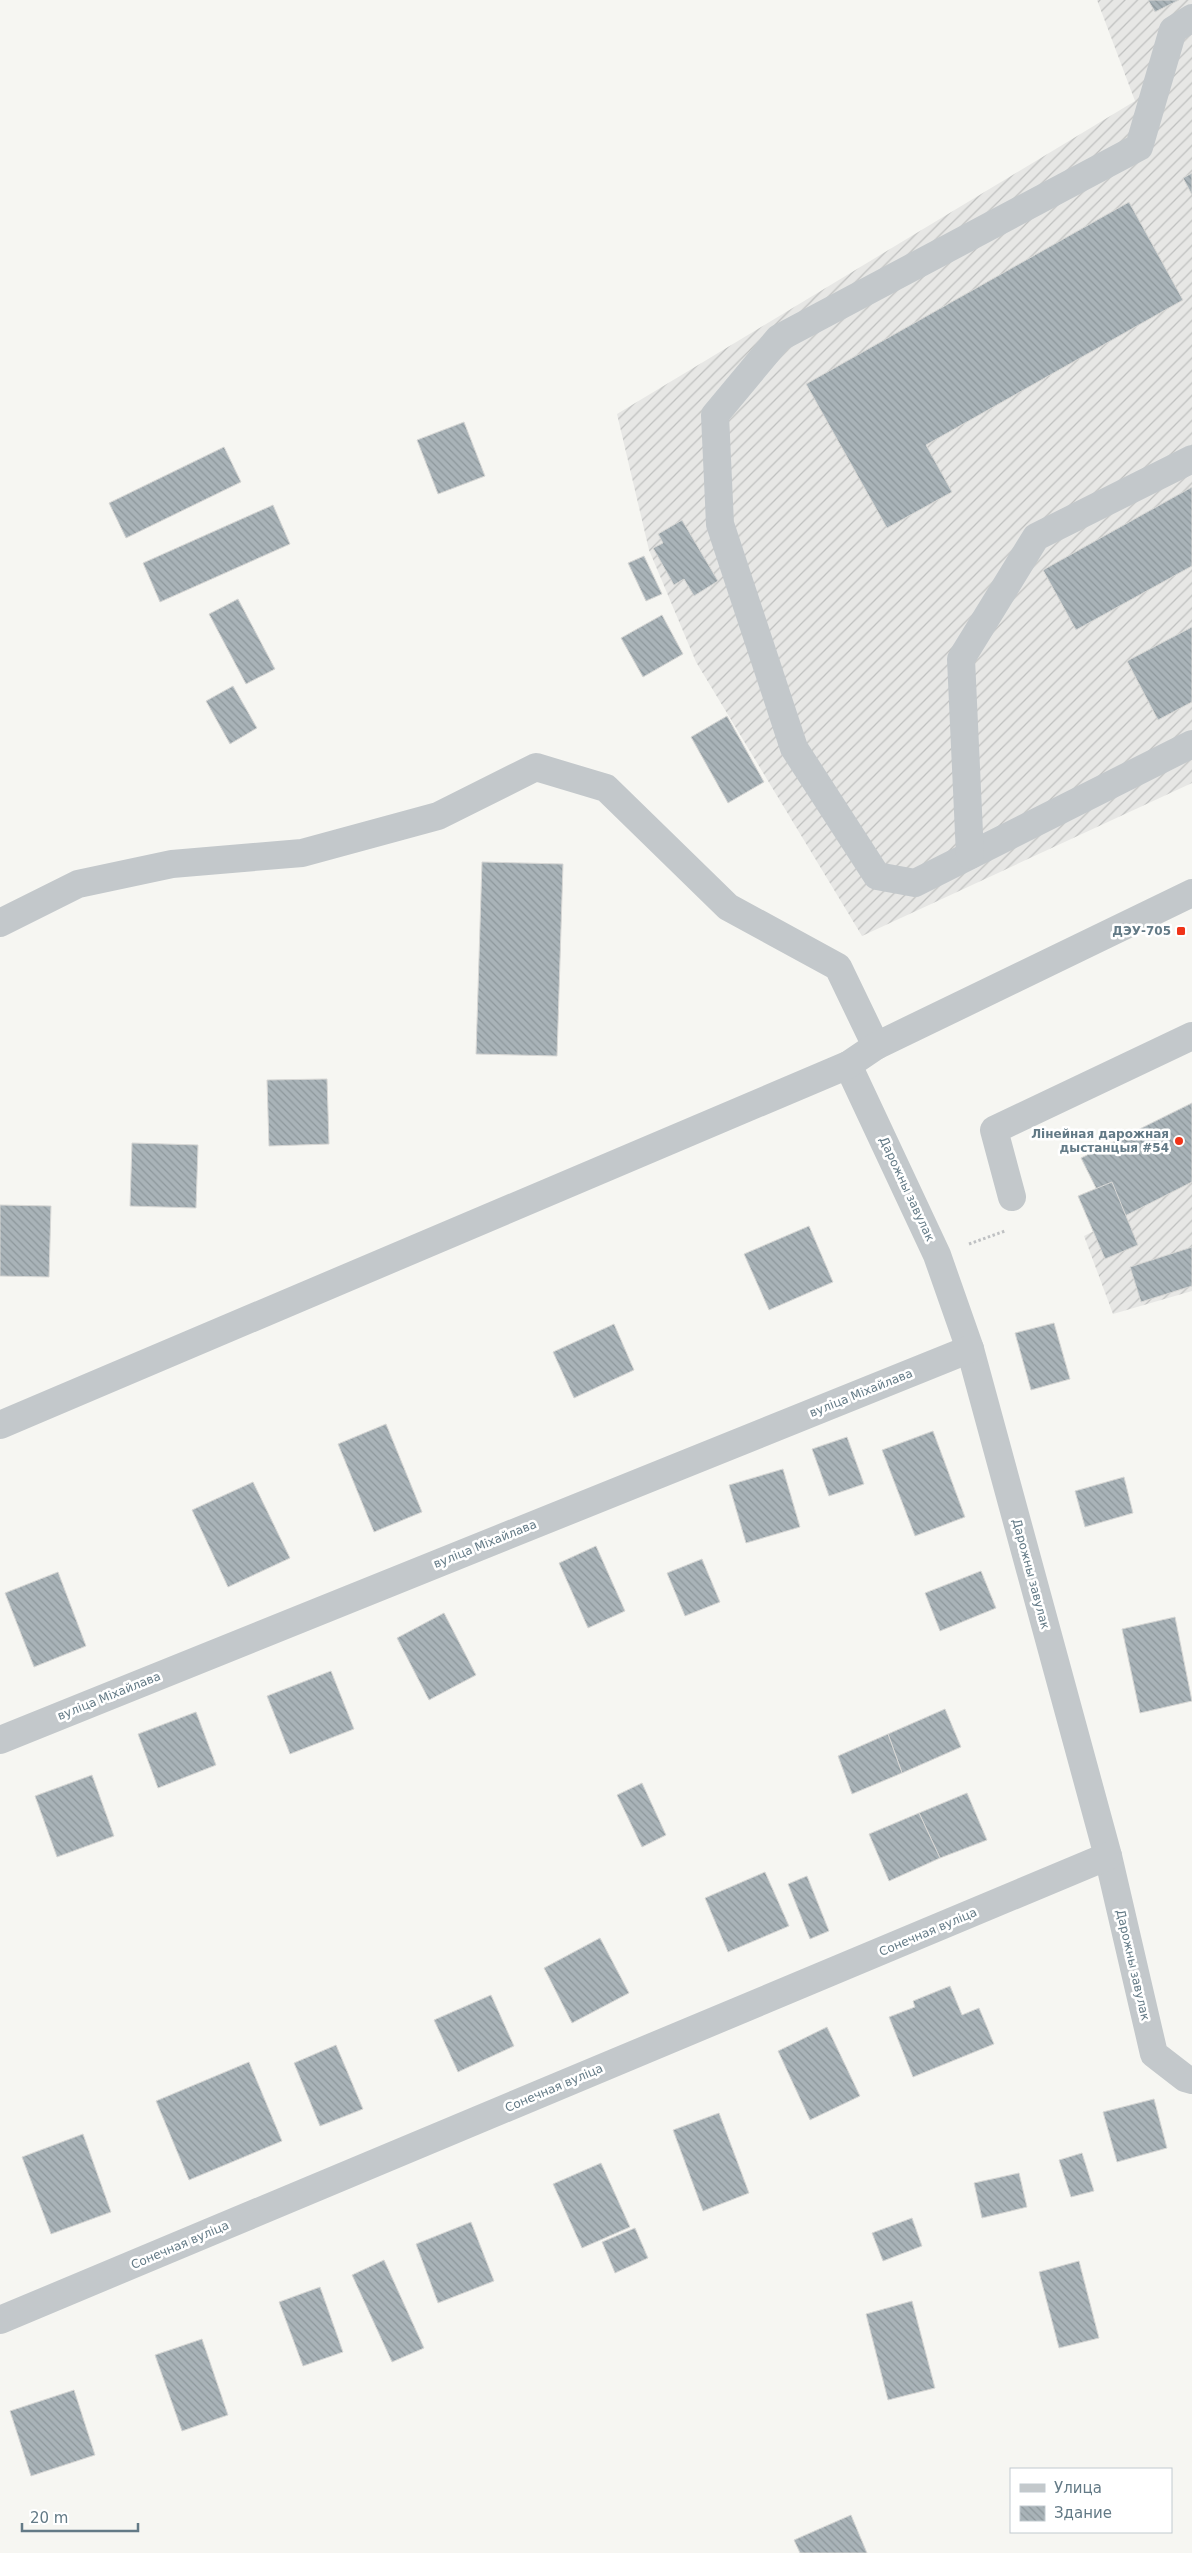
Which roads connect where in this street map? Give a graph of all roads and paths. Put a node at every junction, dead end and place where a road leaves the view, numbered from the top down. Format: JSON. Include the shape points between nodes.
{"nodes":[{"id":1,"x":1192,"y":18,"type":"edge"},
{"id":2,"x":1192,"y":459,"type":"edge"},
{"id":3,"x":1192,"y":744,"type":"edge"},
{"id":4,"x":970,"y":855,"type":"junction"},
{"id":5,"x":1192,"y":893,"type":"edge"},
{"id":6,"x":0,"y":923,"type":"edge"},
{"id":7,"x":1192,"y":1036,"type":"edge"},
{"id":8,"x":876,"y":1046,"type":"junction"},
{"id":9,"x":848,"y":1065,"type":"junction"},
{"id":10,"x":1012,"y":1198,"type":"joint"},
{"id":11,"x":938,"y":1255,"type":"junction"},
{"id":12,"x":970,"y":1349,"type":"junction"},
{"id":13,"x":0,"y":1425,"type":"edge"},
{"id":14,"x":0,"y":1740,"type":"edge"},
{"id":15,"x":1108,"y":1856,"type":"junction"},
{"id":16,"x":1192,"y":2080,"type":"edge"},
{"id":17,"x":0,"y":2320,"type":"edge"}],
"edges":[{"from":1,"to":4,"type":"street","via":[[1173,30],[1139,147],[779,338],[714,415],[720,524],[794,748],[877,876],[916,883]]},
{"from":2,"to":4,"type":"street","via":[[1036,537],[961,659]]},
{"from":3,"to":4,"type":"street"},
{"from":5,"to":8,"type":"street"},
{"from":6,"to":8,"type":"street","via":[[78,884],[172,864],[302,853],[438,816],[536,767],[606,788],[728,907],[838,966]]},
{"from":7,"to":10,"type":"street","via":[[994,1130]]},
{"from":8,"to":9,"type":"street"},
{"from":9,"to":11,"type":"street","name":"Дарожны завулак"},
{"from":9,"to":13,"type":"street"},
{"from":10,"to":11,"type":"path","via":[[1013,1228]]},
{"from":11,"to":12,"type":"street","name":"Дарожны завулак"},
{"from":12,"to":14,"type":"street","name":"вуліца Міхайлава"},
{"from":12,"to":15,"type":"street","name":"Дарожны завулак"},
{"from":15,"to":16,"type":"street","name":"Дарожны завулак","via":[[1154,2054]]},
{"from":15,"to":17,"type":"street","name":"Сонечная вуліца"}]}
